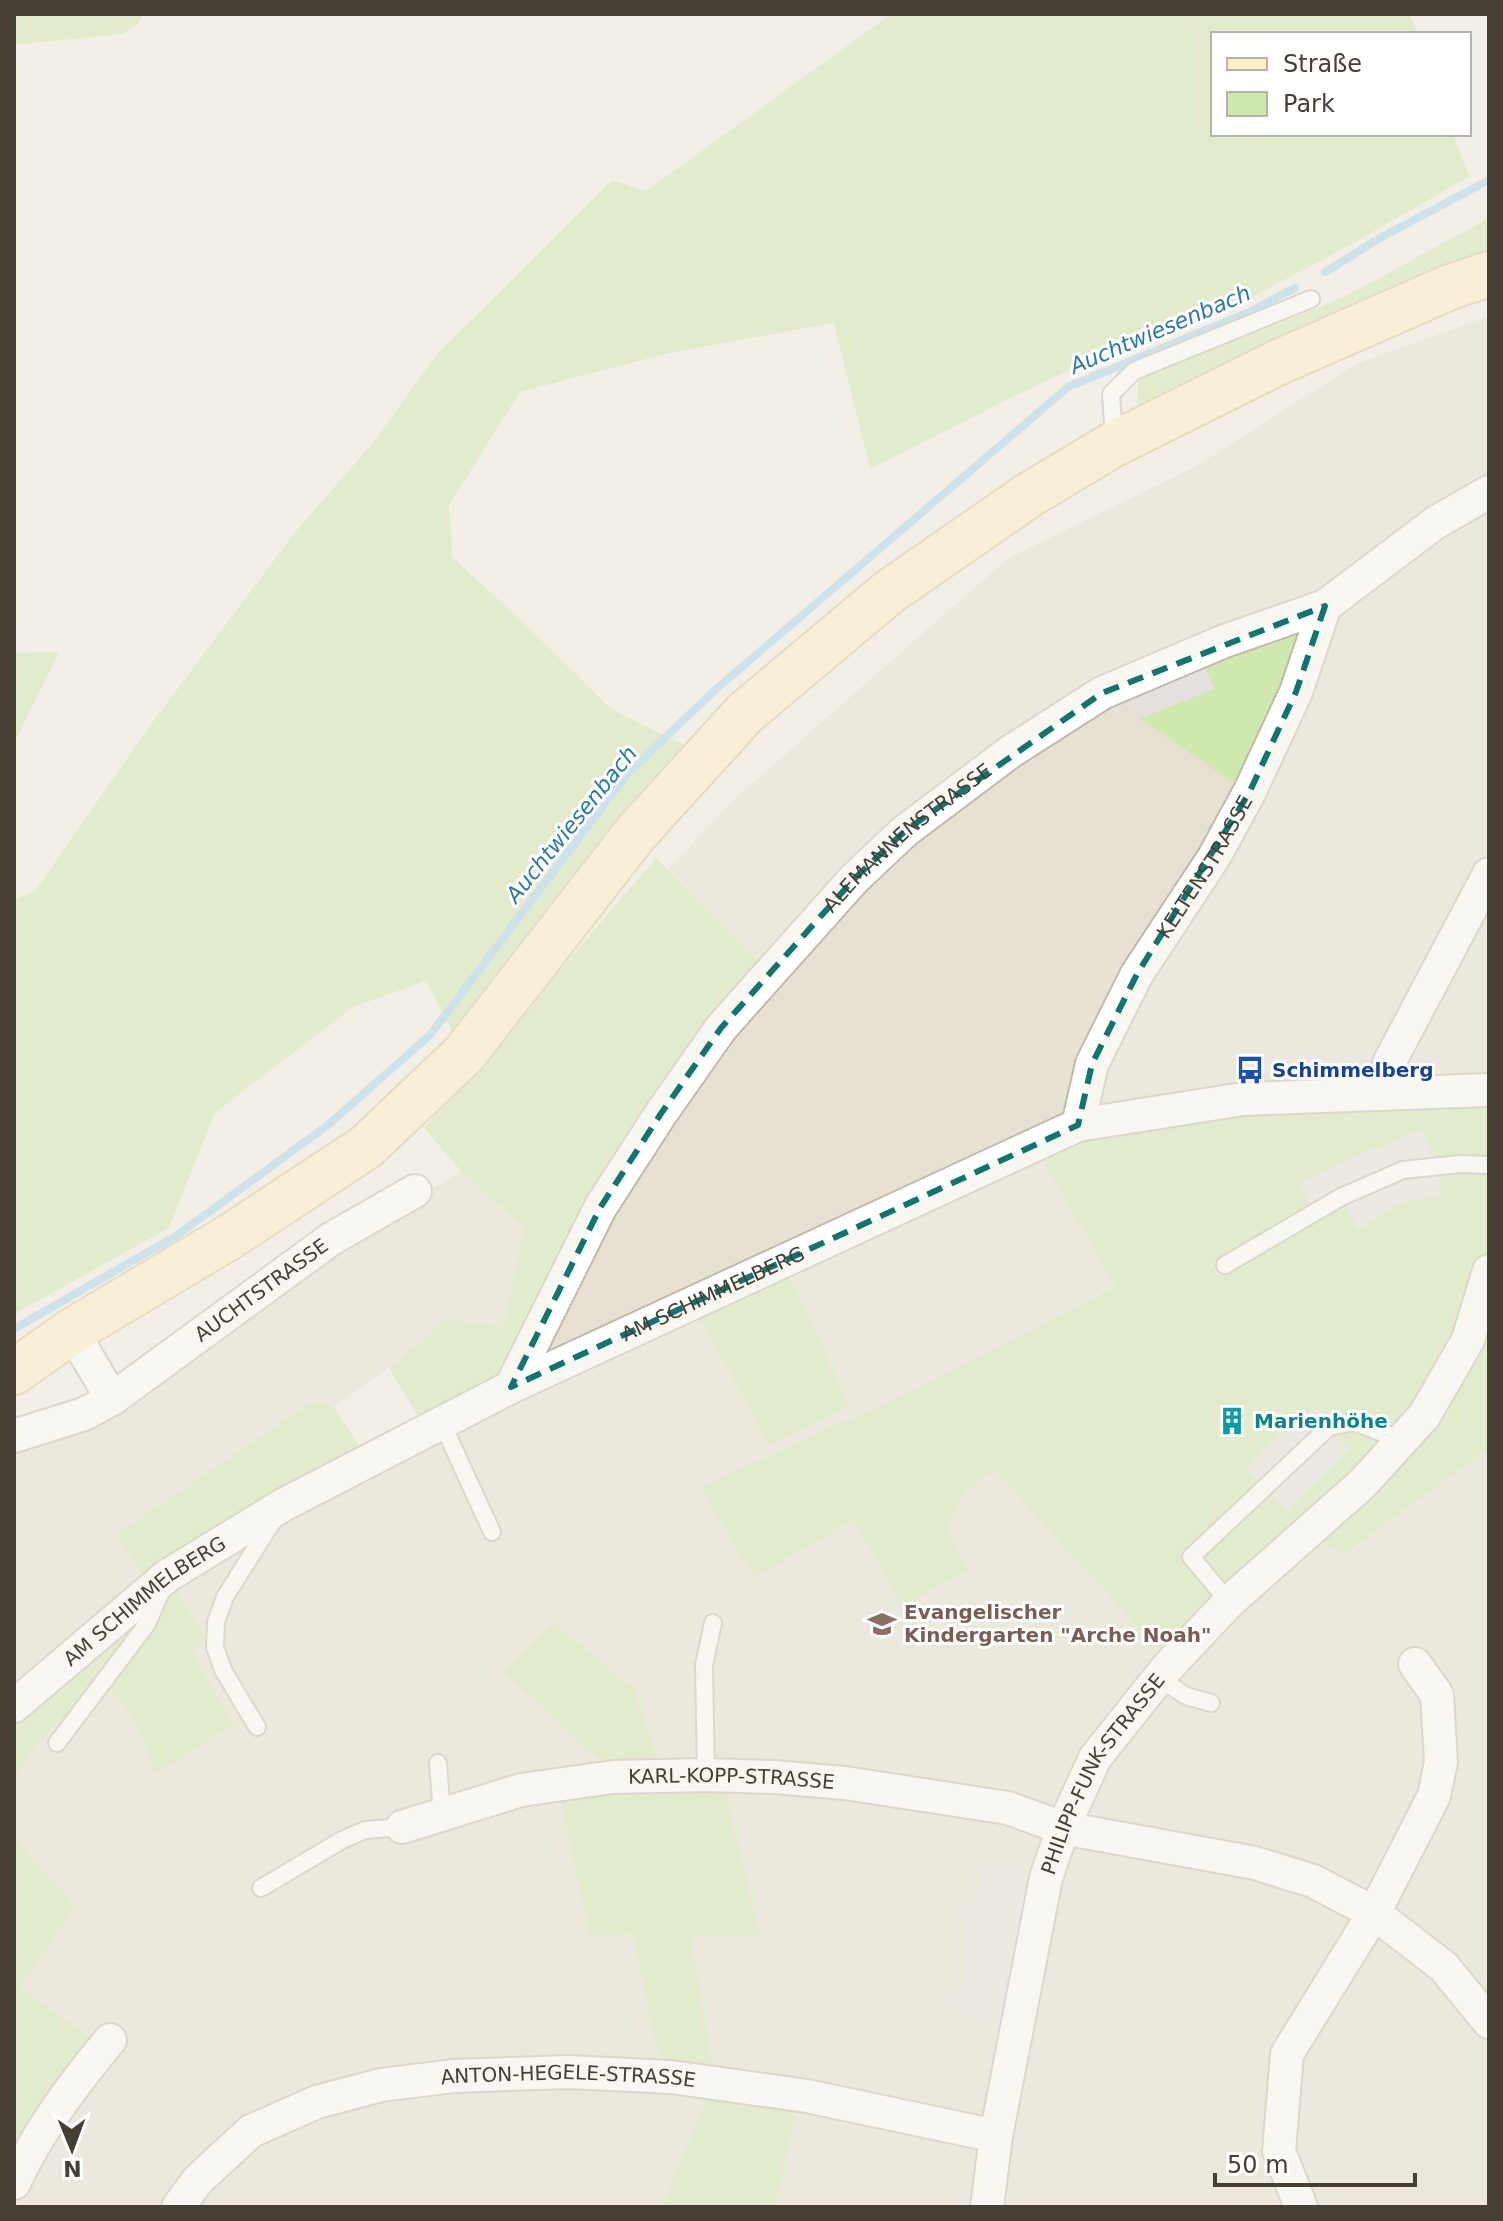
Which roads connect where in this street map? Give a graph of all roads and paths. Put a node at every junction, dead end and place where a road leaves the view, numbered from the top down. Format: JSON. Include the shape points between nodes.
{"nodes":[{"id":1,"x":1489,"y":274,"type":"edge"},
{"id":2,"x":1311,"y":299,"type":"dead end"},
{"id":3,"x":1114,"y":444,"type":"junction"},
{"id":4,"x":1489,"y":492,"type":"edge"},
{"id":5,"x":1325,"y":606,"type":"junction"},
{"id":6,"x":1489,"y":874,"type":"edge"},
{"id":7,"x":1489,"y":1090,"type":"edge"},
{"id":8,"x":1381,"y":1093,"type":"junction"},
{"id":9,"x":1078,"y":1125,"type":"junction"},
{"id":10,"x":1489,"y":1165,"type":"edge"},
{"id":11,"x":415,"y":1191,"type":"dead end"},
{"id":12,"x":1225,"y":1265,"type":"dead end"},
{"id":13,"x":1489,"y":1271,"type":"edge"},
{"id":14,"x":72,"y":1331,"type":"junction"},
{"id":15,"x":14,"y":1372,"type":"edge"},
{"id":16,"x":511,"y":1387,"type":"junction"},
{"id":17,"x":112,"y":1399,"type":"junction"},
{"id":18,"x":442,"y":1423,"type":"junction"},
{"id":19,"x":14,"y":1436,"type":"edge"},
{"id":20,"x":1401,"y":1440,"type":"junction"},
{"id":21,"x":283,"y":1505,"type":"junction"},
{"id":22,"x":492,"y":1532,"type":"dead end"},
{"id":23,"x":167,"y":1576,"type":"junction"},
{"id":24,"x":1229,"y":1602,"type":"junction"},
{"id":25,"x":713,"y":1623,"type":"dead end"},
{"id":26,"x":1415,"y":1664,"type":"dead end"},
{"id":27,"x":1159,"y":1678,"type":"junction"},
{"id":28,"x":1211,"y":1703,"type":"dead end"},
{"id":29,"x":14,"y":1706,"type":"edge"},
{"id":30,"x":257,"y":1727,"type":"dead end"},
{"id":31,"x":57,"y":1743,"type":"dead end"},
{"id":32,"x":438,"y":1763,"type":"dead end"},
{"id":33,"x":706,"y":1775,"type":"junction"},
{"id":34,"x":442,"y":1815,"type":"junction"},
{"id":35,"x":402,"y":1827,"type":"joint"},
{"id":36,"x":1063,"y":1828,"type":"junction"},
{"id":37,"x":261,"y":1888,"type":"dead end"},
{"id":38,"x":1374,"y":1913,"type":"junction"},
{"id":39,"x":1489,"y":2022,"type":"edge"},
{"id":40,"x":110,"y":2040,"type":"dead end"},
{"id":41,"x":996,"y":2136,"type":"junction"},
{"id":42,"x":14,"y":2183,"type":"edge"},
{"id":43,"x":1293,"y":2198,"type":"edge"},
{"id":44,"x":178,"y":2207,"type":"edge"},
{"id":45,"x":987,"y":2207,"type":"edge"}],
"edges":[{"from":1,"to":3,"type":"street","via":[[1279,362]]},
{"from":2,"to":3,"type":"lane","via":[[1134,371],[1111,394]]},
{"from":3,"to":14,"type":"street","via":[[1029,495],[889,592],[745,713],[635,834],[464,1054],[366,1147]]},
{"from":4,"to":5,"type":"street","name":"ALEMANNENSTRASSE","via":[[1435,523]]},
{"from":5,"to":9,"type":"street","name":"KELTENSTRASSE","via":[[1296,692],[1249,793],[1137,974],[1092,1064]]},
{"from":5,"to":16,"type":"street","name":"ALEMANNENSTRASSE","via":[[1102,693],[1010,752],[905,831],[865,869],[721,1028],[660,1115],[600,1208]]},
{"from":6,"to":8,"type":"street","via":[[1390,1061]]},
{"from":7,"to":8,"type":"street","name":"AM SCHIMMELBERG"},
{"from":8,"to":9,"type":"street","name":"AM SCHIMMELBERG","via":[[1243,1099]]},
{"from":9,"to":16,"type":"street","name":"AM SCHIMMELBERG"},
{"from":10,"to":12,"type":"lane","via":[[1403,1170],[1341,1197]]},
{"from":11,"to":17,"type":"street","name":"AUCHTSTRASSE","via":[[331,1239]]},
{"from":13,"to":20,"type":"street","name":"PHILIPP-FUNK-STRASSE","via":[[1468,1340],[1424,1416]]},
{"from":14,"to":15,"type":"street"},
{"from":14,"to":17,"type":"street"},
{"from":16,"to":18,"type":"street","name":"AM SCHIMMELBERG"},
{"from":17,"to":19,"type":"street","name":"AUCHTSTRASSE","via":[[84,1414]]},
{"from":18,"to":21,"type":"street","name":"AM SCHIMMELBERG"},
{"from":18,"to":22,"type":"lane"},
{"from":20,"to":24,"type":"street","name":"PHILIPP-FUNK-STRASSE","via":[[1362,1484]]},
{"from":20,"to":24,"type":"lane","via":[[1354,1422],[1329,1427],[1318,1437],[1191,1557]]},
{"from":21,"to":23,"type":"street","name":"AM SCHIMMELBERG"},
{"from":21,"to":30,"type":"lane","via":[[225,1597],[216,1622],[215,1647],[223,1670]]},
{"from":23,"to":29,"type":"street","name":"AM SCHIMMELBERG"},
{"from":23,"to":31,"type":"lane","via":[[147,1624]]},
{"from":24,"to":27,"type":"street","name":"PHILIPP-FUNK-STRASSE"},
{"from":25,"to":33,"type":"lane","via":[[704,1665]]},
{"from":26,"to":38,"type":"street","via":[[1437,1695],[1441,1762],[1434,1796]]},
{"from":27,"to":28,"type":"lane","via":[[1186,1696]]},
{"from":27,"to":36,"type":"street","name":"PHILIPP-FUNK-STRASSE","via":[[1095,1758]]},
{"from":32,"to":34,"type":"lane"},
{"from":33,"to":34,"type":"street","name":"KARL-KOPP-STRASSE","via":[[613,1777],[521,1790]]},
{"from":33,"to":36,"type":"street","name":"KARL-KOPP-STRASSE","via":[[845,1783],[1008,1808]]},
{"from":34,"to":35,"type":"street","name":"KARL-KOPP-STRASSE"},
{"from":35,"to":37,"type":"lane","via":[[365,1830]]},
{"from":36,"to":38,"type":"street","name":"KARL-KOPP-STRASSE","via":[[1255,1863],[1313,1881]]},
{"from":36,"to":41,"type":"street","name":"PHILIPP-FUNK-STRASSE","via":[[1046,1878]]},
{"from":38,"to":39,"type":"street","name":"KARL-KOPP-STRASSE","via":[[1444,1967]]},
{"from":38,"to":43,"type":"street","via":[[1287,2054],[1279,2151]]},
{"from":40,"to":42,"type":"street","via":[[74,2083]]},
{"from":41,"to":44,"type":"street","name":"ANTON-HEGELE-STRASSE","via":[[807,2096],[671,2077],[568,2072],[454,2076],[381,2085],[317,2102],[251,2131],[198,2180]]},
{"from":41,"to":45,"type":"street","name":"PHILIPP-FUNK-STRASSE"}]}
